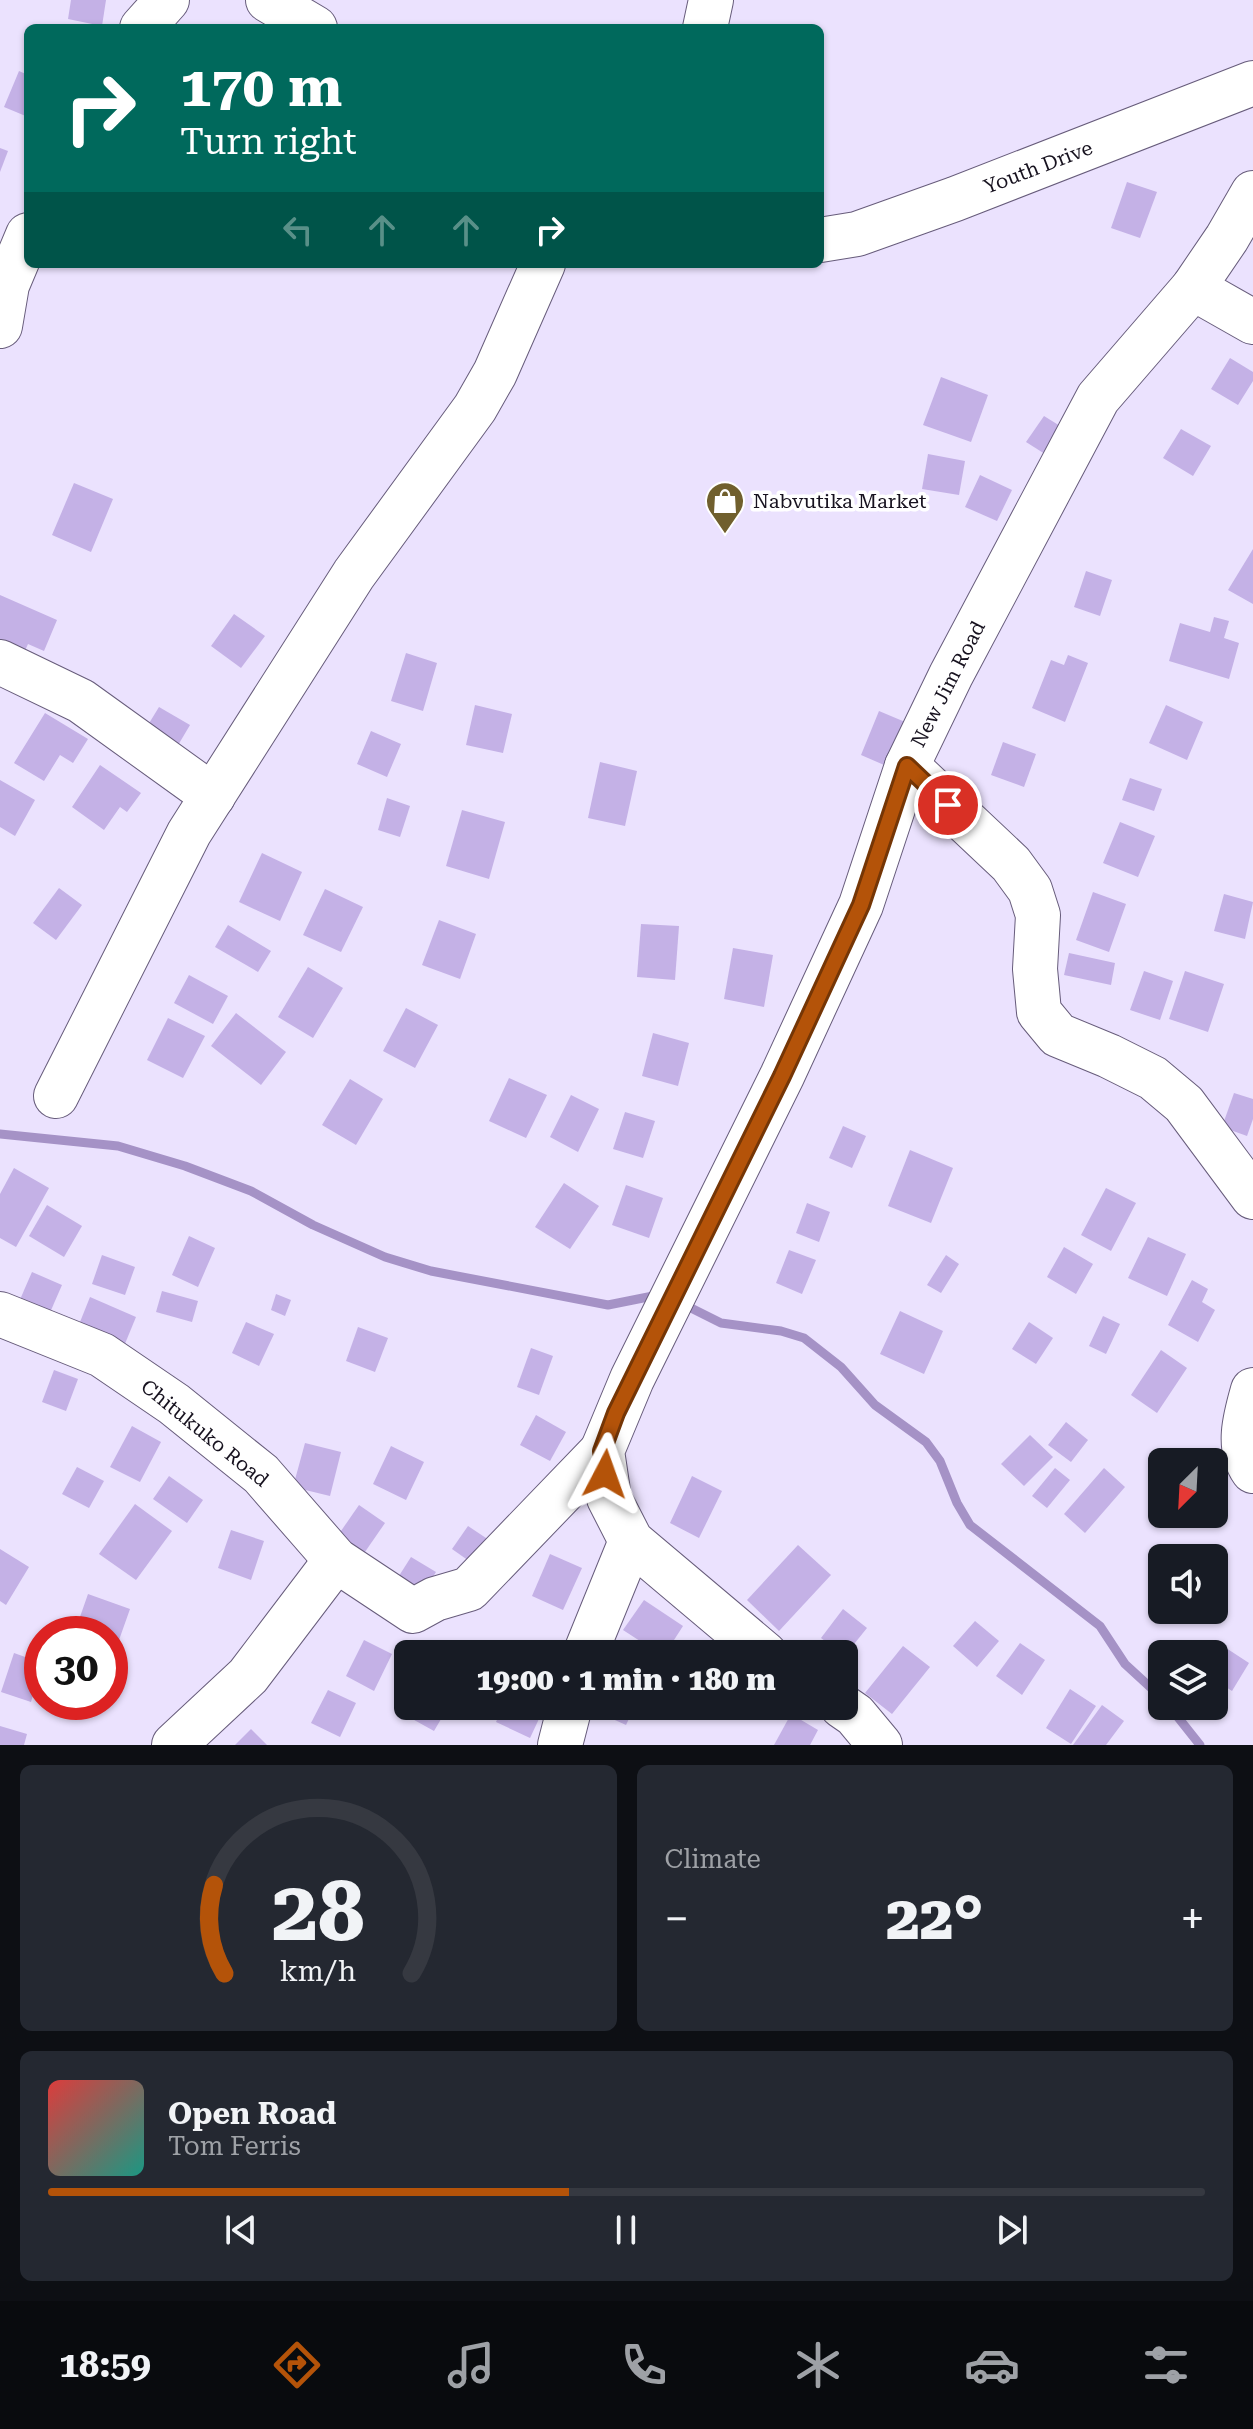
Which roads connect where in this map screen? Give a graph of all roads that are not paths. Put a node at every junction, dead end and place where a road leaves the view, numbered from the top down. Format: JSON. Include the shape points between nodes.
{"nodes":[{"id":1,"x":167,"y":0,"type":"edge"},
{"id":2,"x":268,"y":0,"type":"edge"},
{"id":3,"x":711,"y":0,"type":"edge"},
{"id":4,"x":146,"y":24,"type":"edge"},
{"id":5,"x":308,"y":24,"type":"edge"},
{"id":6,"x":706,"y":24,"type":"edge"},
{"id":7,"x":1253,"y":83,"type":"edge"},
{"id":8,"x":1253,"y":193,"type":"edge"},
{"id":9,"x":824,"y":239,"type":"edge"},
{"id":10,"x":24,"y":245,"type":"edge"},
{"id":11,"x":541,"y":268,"type":"edge"},
{"id":12,"x":1193,"y":288,"type":"junction"},
{"id":13,"x":2,"y":298,"type":"edge"},
{"id":14,"x":1253,"y":322,"type":"edge"},
{"id":15,"x":0,"y":662,"type":"edge"},
{"id":16,"x":907,"y":766,"type":"junction"},
{"id":17,"x":213,"y":796,"type":"junction"},
{"id":18,"x":56,"y":1096,"type":"dead end"},
{"id":19,"x":1253,"y":1197,"type":"edge"},
{"id":20,"x":0,"y":1314,"type":"edge"},
{"id":21,"x":1253,"y":1390,"type":"edge"},
{"id":22,"x":602,"y":1451,"type":"junction"},
{"id":23,"x":1253,"y":1471,"type":"edge"},
{"id":24,"x":631,"y":1541,"type":"junction"},
{"id":25,"x":336,"y":1560,"type":"junction"},
{"id":26,"x":591,"y":1640,"type":"edge"},
{"id":27,"x":748,"y":1640,"type":"edge"},
{"id":28,"x":858,"y":1719,"type":"edge"},
{"id":29,"x":566,"y":1720,"type":"edge"},
{"id":30,"x":174,"y":1745,"type":"edge"},
{"id":31,"x":560,"y":1745,"type":"edge"},
{"id":32,"x":880,"y":1745,"type":"edge"}],
"edges":[{"from":1,"to":4,"type":"street"},
{"from":2,"to":5,"type":"street"},
{"from":3,"to":6,"type":"street"},
{"from":7,"to":9,"type":"street","name":"Youth Drive","via":[[955,199],[857,234]]},
{"from":8,"to":12,"type":"street","name":"New Jim Road"},
{"from":10,"to":13,"type":"street"},
{"from":11,"to":17,"type":"street","via":[[475,408],[354,574]]},
{"from":12,"to":14,"type":"street"},
{"from":12,"to":16,"type":"street","name":"New Jim Road","via":[[1098,398]]},
{"from":15,"to":17,"type":"street","via":[[81,701]]},
{"from":16,"to":19,"type":"street","via":[[1011,864],[1030,890],[1038,915],[1039,1012],[1058,1035],[1153,1078],[1184,1104]]},
{"from":16,"to":22,"type":"street","name":"New Jim Road","via":[[861,905]]},
{"from":17,"to":18,"type":"street","via":[[189,833]]},
{"from":20,"to":25,"type":"street","name":"Chitukuko Road","via":[[102,1355],[174,1404],[261,1474]]},
{"from":21,"to":23,"type":"street","via":[[1244,1445]]},
{"from":22,"to":24,"type":"street","via":[[609,1498]]},
{"from":22,"to":25,"type":"street","name":"Chitukuko Road","via":[[469,1589],[413,1611]]},
{"from":24,"to":26,"type":"street"},
{"from":24,"to":27,"type":"street"},
{"from":25,"to":30,"type":"street","via":[[248,1676]]},
{"from":28,"to":32,"type":"street"},
{"from":29,"to":31,"type":"street"}]}
